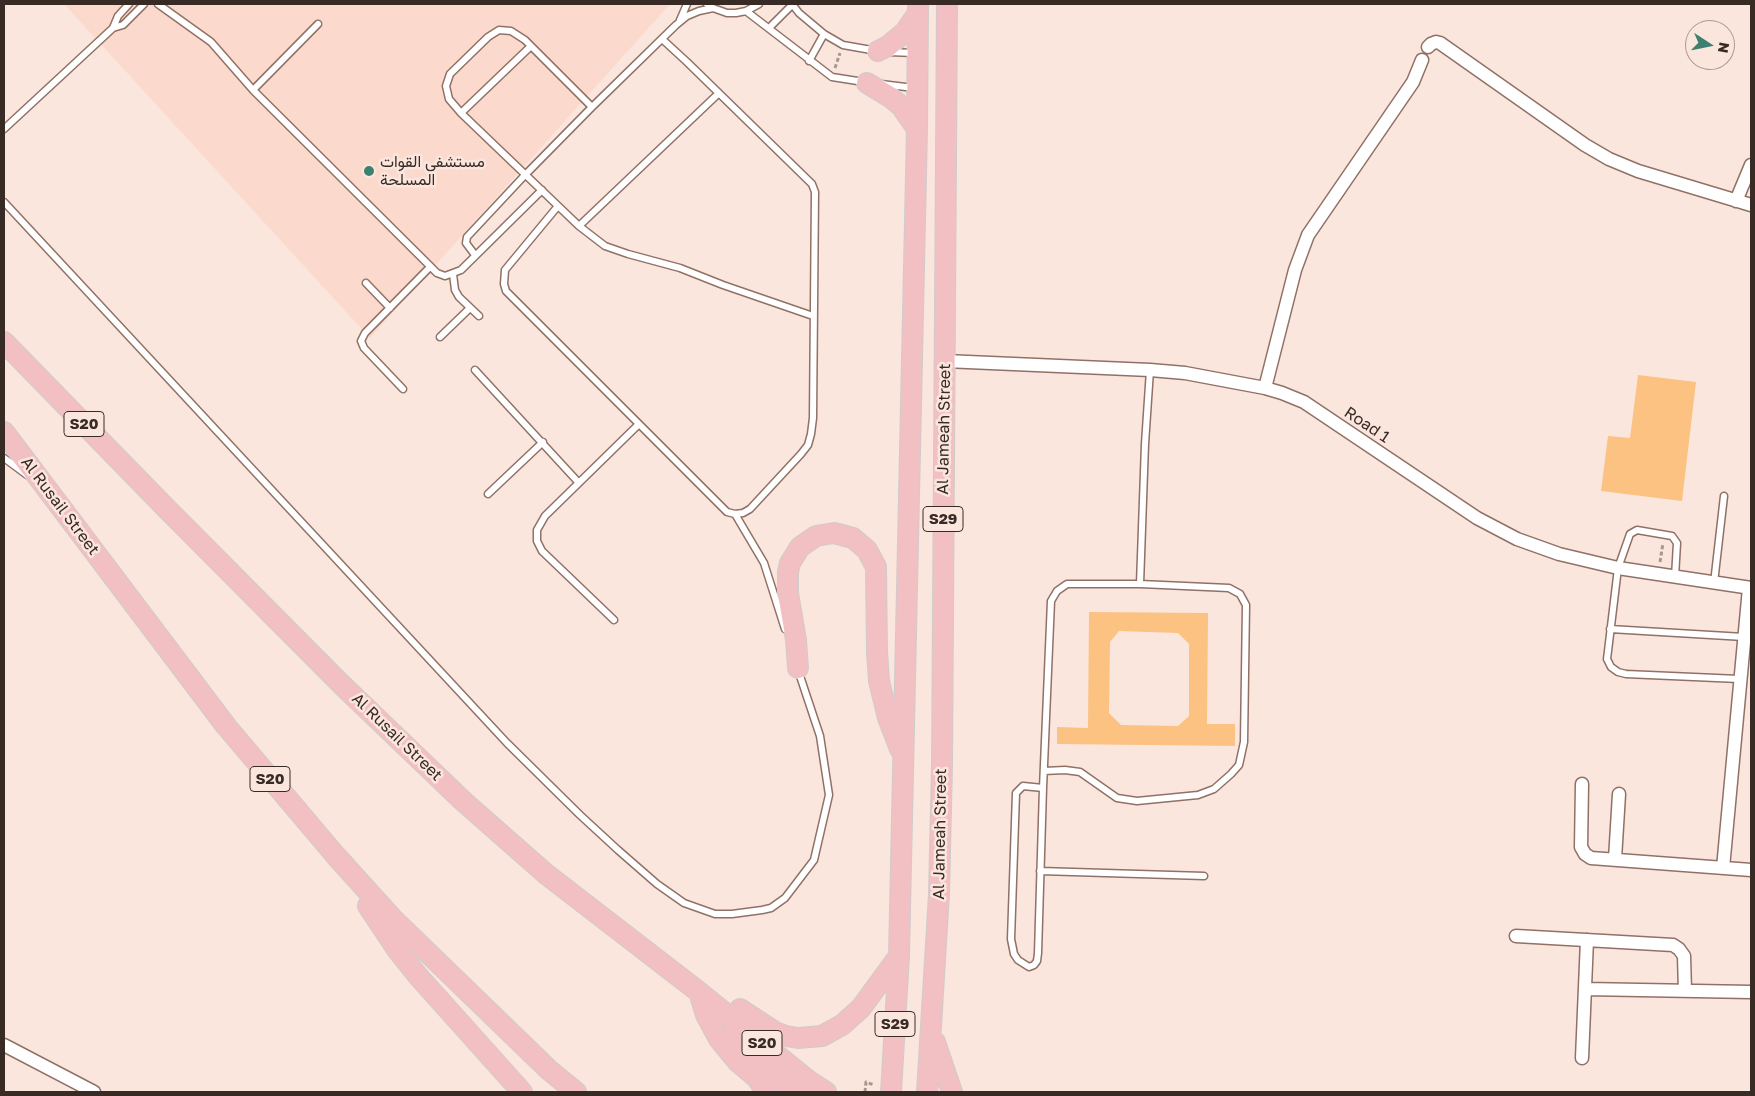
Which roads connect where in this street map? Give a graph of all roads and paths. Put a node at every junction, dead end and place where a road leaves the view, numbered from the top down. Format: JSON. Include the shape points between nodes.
{"nodes":[{"id":1,"x":129,"y":4,"type":"edge"},
{"id":2,"x":144,"y":4,"type":"edge"},
{"id":3,"x":158,"y":4,"type":"edge"},
{"id":4,"x":687,"y":4,"type":"edge"},
{"id":5,"x":759,"y":4,"type":"edge"},
{"id":6,"x":792,"y":4,"type":"edge"},
{"id":7,"x":947,"y":4,"type":"edge"},
{"id":8,"x":710,"y":6,"type":"edge"},
{"id":9,"x":918,"y":9,"type":"edge"},
{"id":10,"x":746,"y":11,"type":"junction"},
{"id":11,"x":318,"y":24,"type":"dead end"},
{"id":12,"x":676,"y":25,"type":"junction"},
{"id":13,"x":113,"y":28,"type":"junction"},
{"id":14,"x":769,"y":28,"type":"junction"},
{"id":15,"x":824,"y":34,"type":"junction"},
{"id":16,"x":662,"y":39,"type":"junction"},
{"id":17,"x":843,"y":45,"type":"junction"},
{"id":18,"x":531,"y":46,"type":"junction"},
{"id":19,"x":1428,"y":47,"type":"dead end"},
{"id":20,"x":878,"y":51,"type":"junction"},
{"id":21,"x":918,"y":54,"type":"junction"},
{"id":22,"x":1422,"y":60,"type":"dead end"},
{"id":23,"x":809,"y":61,"type":"junction"},
{"id":24,"x":832,"y":77,"type":"junction"},
{"id":25,"x":867,"y":83,"type":"junction"},
{"id":26,"x":918,"y":88,"type":"junction"},
{"id":27,"x":253,"y":90,"type":"junction"},
{"id":28,"x":719,"y":93,"type":"junction"},
{"id":29,"x":592,"y":107,"type":"junction"},
{"id":30,"x":461,"y":113,"type":"junction"},
{"id":31,"x":4,"y":129,"type":"edge"},
{"id":32,"x":917,"y":129,"type":"junction"},
{"id":33,"x":1751,"y":165,"type":"edge"},
{"id":34,"x":525,"y":175,"type":"junction"},
{"id":35,"x":542,"y":190,"type":"junction"},
{"id":36,"x":1736,"y":201,"type":"junction"},
{"id":37,"x":4,"y":202,"type":"edge"},
{"id":38,"x":1751,"y":205,"type":"edge"},
{"id":39,"x":558,"y":206,"type":"junction"},
{"id":40,"x":579,"y":226,"type":"junction"},
{"id":41,"x":475,"y":256,"type":"junction"},
{"id":42,"x":430,"y":267,"type":"junction"},
{"id":43,"x":453,"y":274,"type":"junction"},
{"id":44,"x":366,"y":282,"type":"dead end"},
{"id":45,"x":390,"y":308,"type":"junction"},
{"id":46,"x":470,"y":308,"type":"junction"},
{"id":47,"x":479,"y":316,"type":"dead end"},
{"id":48,"x":813,"y":316,"type":"junction"},
{"id":49,"x":440,"y":337,"type":"dead end"},
{"id":50,"x":4,"y":342,"type":"edge"},
{"id":51,"x":945,"y":361,"type":"junction"},
{"id":52,"x":475,"y":370,"type":"dead end"},
{"id":53,"x":1150,"y":370,"type":"junction"},
{"id":54,"x":1265,"y":388,"type":"junction"},
{"id":55,"x":403,"y":389,"type":"dead end"},
{"id":56,"x":639,"y":424,"type":"junction"},
{"id":57,"x":4,"y":432,"type":"edge"},
{"id":58,"x":542,"y":442,"type":"junction"},
{"id":59,"x":4,"y":458,"type":"edge"},
{"id":60,"x":579,"y":483,"type":"junction"},
{"id":61,"x":488,"y":494,"type":"dead end"},
{"id":62,"x":1724,"y":496,"type":"dead end"},
{"id":63,"x":56,"y":501,"type":"junction"},
{"id":64,"x":735,"y":514,"type":"junction"},
{"id":65,"x":1664,"y":534,"type":"junction"},
{"id":66,"x":1618,"y":568,"type":"junction"},
{"id":67,"x":1658,"y":574,"type":"junction"},
{"id":68,"x":1675,"y":577,"type":"junction"},
{"id":69,"x":1714,"y":583,"type":"junction"},
{"id":70,"x":1140,"y":584,"type":"junction"},
{"id":71,"x":1750,"y":588,"type":"edge"},
{"id":72,"x":614,"y":620,"type":"dead end"},
{"id":73,"x":1610,"y":629,"type":"junction"},
{"id":74,"x":786,"y":633,"type":"dead end"},
{"id":75,"x":1744,"y":637,"type":"junction"},
{"id":76,"x":789,"y":642,"type":"dead end"},
{"id":77,"x":798,"y":668,"type":"junction"},
{"id":78,"x":1739,"y":679,"type":"junction"},
{"id":79,"x":903,"y":758,"type":"junction"},
{"id":80,"x":1044,"y":771,"type":"junction"},
{"id":81,"x":1582,"y":784,"type":"dead end"},
{"id":82,"x":1043,"y":788,"type":"junction"},
{"id":83,"x":1619,"y":794,"type":"dead end"},
{"id":84,"x":336,"y":856,"type":"junction"},
{"id":85,"x":1615,"y":859,"type":"junction"},
{"id":86,"x":1723,"y":868,"type":"junction"},
{"id":87,"x":1751,"y":870,"type":"edge"},
{"id":88,"x":1040,"y":871,"type":"junction"},
{"id":89,"x":1204,"y":876,"type":"dead end"},
{"id":90,"x":1516,"y":936,"type":"dead end"},
{"id":91,"x":1587,"y":940,"type":"junction"},
{"id":92,"x":644,"y":950,"type":"junction"},
{"id":93,"x":899,"y":956,"type":"junction"},
{"id":94,"x":1585,"y":989,"type":"junction"},
{"id":95,"x":1685,"y":991,"type":"junction"},
{"id":96,"x":699,"y":992,"type":"junction"},
{"id":97,"x":1751,"y":992,"type":"edge"},
{"id":98,"x":725,"y":1013,"type":"junction"},
{"id":99,"x":932,"y":1034,"type":"junction"},
{"id":100,"x":4,"y":1045,"type":"edge"},
{"id":101,"x":1582,"y":1058,"type":"dead end"},
{"id":102,"x":94,"y":1092,"type":"edge"},
{"id":103,"x":522,"y":1092,"type":"edge"},
{"id":104,"x":576,"y":1092,"type":"edge"},
{"id":105,"x":766,"y":1092,"type":"edge"},
{"id":106,"x":795,"y":1092,"type":"edge"},
{"id":107,"x":826,"y":1092,"type":"edge"},
{"id":108,"x":891,"y":1092,"type":"edge"},
{"id":109,"x":927,"y":1092,"type":"edge"},
{"id":110,"x":952,"y":1092,"type":"edge"}],
"edges":[{"from":1,"to":13,"type":"lane"},
{"from":2,"to":13,"type":"lane","via":[[123,25]]},
{"from":3,"to":27,"type":"lane","via":[[211,42]]},
{"from":4,"to":12,"type":"lane"},
{"from":5,"to":10,"type":"lane"},
{"from":6,"to":14,"type":"lane"},
{"from":6,"to":15,"type":"lane"},
{"from":7,"to":51,"type":"main road","name":"Al Jameah Street","number":"S29"},
{"from":8,"to":10,"type":"lane","via":[[727,13]]},
{"from":8,"to":12,"type":"lane"},
{"from":9,"to":20,"type":"main road","via":[[906,32]]},
{"from":9,"to":21,"type":"main road","name":"Al Jameah Street","number":"S29"},
{"from":10,"to":14,"type":"lane"},
{"from":11,"to":27,"type":"lane"},
{"from":12,"to":16,"type":"lane"},
{"from":13,"to":31,"type":"lane"},
{"from":14,"to":23,"type":"lane"},
{"from":15,"to":17,"type":"lane"},
{"from":15,"to":23,"type":"lane"},
{"from":16,"to":28,"type":"lane"},
{"from":16,"to":29,"type":"lane"},
{"from":17,"to":20,"type":"lane"},
{"from":17,"to":24,"type":"path"},
{"from":18,"to":29,"type":"lane"},
{"from":18,"to":30,"type":"lane"},
{"from":18,"to":30,"type":"lane","via":[[511,31],[499,30],[488,37],[450,74],[446,86],[449,100]]},
{"from":19,"to":36,"type":"street","via":[[1440,43],[1609,159],[1638,172]]},
{"from":20,"to":21,"type":"lane"},
{"from":21,"to":26,"type":"main road","name":"Al Jameah Street","number":"S29"},
{"from":22,"to":54,"type":"street","via":[[1413,82],[1308,236],[1294,270]]},
{"from":23,"to":24,"type":"lane"},
{"from":24,"to":25,"type":"lane"},
{"from":25,"to":26,"type":"lane"},
{"from":25,"to":32,"type":"main road","via":[[901,106]]},
{"from":26,"to":32,"type":"main road","name":"Al Jameah Street","number":"S29"},
{"from":27,"to":42,"type":"lane"},
{"from":28,"to":40,"type":"lane"},
{"from":28,"to":48,"type":"lane","via":[[812,184],[815,192]]},
{"from":29,"to":34,"type":"lane"},
{"from":30,"to":34,"type":"lane"},
{"from":32,"to":79,"type":"main road","name":"Al Jameah Street","number":"S29"},
{"from":33,"to":36,"type":"street"},
{"from":34,"to":35,"type":"lane"},
{"from":34,"to":41,"type":"lane","via":[[467,237],[466,244]]},
{"from":35,"to":39,"type":"lane"},
{"from":35,"to":41,"type":"lane"},
{"from":36,"to":38,"type":"street"},
{"from":37,"to":77,"type":"lane","via":[[507,743],[612,845],[684,903],[716,914],[762,910],[785,898],[814,860],[829,795],[820,736]]},
{"from":39,"to":40,"type":"lane"},
{"from":39,"to":56,"type":"lane","via":[[509,264],[503,277],[506,291]]},
{"from":40,"to":48,"type":"lane","via":[[614,250],[680,268],[722,286]]},
{"from":41,"to":43,"type":"lane"},
{"from":42,"to":43,"type":"lane","via":[[445,276]]},
{"from":42,"to":45,"type":"lane"},
{"from":43,"to":46,"type":"lane","via":[[455,290]]},
{"from":44,"to":45,"type":"lane"},
{"from":45,"to":55,"type":"lane","via":[[365,333],[361,344]]},
{"from":46,"to":47,"type":"lane"},
{"from":46,"to":49,"type":"lane"},
{"from":48,"to":64,"type":"lane","via":[[813,418],[808,446],[750,509]]},
{"from":50,"to":92,"type":"main road","name":"Al Rusail Street","number":"S20","via":[[327,670],[463,801],[546,874]]},
{"from":51,"to":53,"type":"street","name":"Road 1"},
{"from":51,"to":99,"type":"main road","name":"Al Jameah Street","number":"S29","via":[[942,766]]},
{"from":52,"to":58,"type":"lane"},
{"from":53,"to":54,"type":"street","name":"Road 1"},
{"from":53,"to":70,"type":"lane"},
{"from":54,"to":66,"type":"street","name":"Road 1","via":[[1304,402],[1496,529],[1559,554]]},
{"from":56,"to":60,"type":"lane"},
{"from":56,"to":64,"type":"lane","via":[[727,512]]},
{"from":57,"to":63,"type":"main road","name":"Al Rusail Street","number":"S20"},
{"from":58,"to":60,"type":"lane"},
{"from":58,"to":61,"type":"lane"},
{"from":59,"to":63,"type":"lane"},
{"from":60,"to":72,"type":"lane","via":[[542,520],[537,530],[537,541],[542,551]]},
{"from":62,"to":69,"type":"lane"},
{"from":63,"to":84,"type":"main road","name":"Al Rusail Street","number":"S20","via":[[226,726]]},
{"from":64,"to":74,"type":"lane","via":[[764,563]]},
{"from":65,"to":66,"type":"lane","via":[[1637,530],[1630,534]]},
{"from":65,"to":67,"type":"path"},
{"from":65,"to":68,"type":"lane","via":[[1672,536],[1677,543]]},
{"from":66,"to":67,"type":"street","name":"Road 1"},
{"from":66,"to":73,"type":"lane"},
{"from":67,"to":68,"type":"street","name":"Road 1"},
{"from":68,"to":69,"type":"street","name":"Road 1"},
{"from":69,"to":71,"type":"street","name":"Road 1"},
{"from":70,"to":80,"type":"lane","via":[[1067,584],[1057,590],[1051,601]]},
{"from":70,"to":80,"type":"lane","via":[[1229,588],[1240,594],[1246,605],[1244,742],[1239,765],[1214,789],[1188,796],[1137,801],[1117,798],[1080,772]]},
{"from":71,"to":75,"type":"street"},
{"from":73,"to":75,"type":"lane"},
{"from":73,"to":78,"type":"lane","via":[[1607,659],[1618,672]]},
{"from":75,"to":78,"type":"street"},
{"from":76,"to":77,"type":"lane"},
{"from":77,"to":79,"type":"main road","via":[[788,593],[790,563],[800,547],[816,536],[834,533],[852,538],[867,550],[876,567],[880,681],[888,718]]},
{"from":78,"to":86,"type":"street"},
{"from":79,"to":93,"type":"main road","name":"Al Jameah Street","number":"S29"},
{"from":80,"to":82,"type":"lane"},
{"from":81,"to":85,"type":"street","via":[[1581,847],[1591,858]]},
{"from":82,"to":88,"type":"lane"},
{"from":82,"to":88,"type":"lane","via":[[1023,786],[1016,793],[1010,939],[1018,960],[1029,967],[1037,961]]},
{"from":83,"to":85,"type":"street"},
{"from":84,"to":103,"type":"main road","via":[[398,951]]},
{"from":84,"to":104,"type":"main road","name":"Al Rusail Street","number":"S20","via":[[393,919]]},
{"from":85,"to":86,"type":"street"},
{"from":86,"to":87,"type":"street"},
{"from":88,"to":89,"type":"lane"},
{"from":90,"to":91,"type":"street"},
{"from":91,"to":94,"type":"street"},
{"from":91,"to":95,"type":"street","via":[[1673,945],[1684,956]]},
{"from":92,"to":93,"type":"main road","via":[[686,971],[775,1032],[798,1038],[822,1036],[842,1025],[861,1008]]},
{"from":92,"to":96,"type":"main road","name":"Al Rusail Street","number":"S20"},
{"from":93,"to":108,"type":"main road","number":"S29"},
{"from":94,"to":95,"type":"street"},
{"from":94,"to":101,"type":"street"},
{"from":95,"to":97,"type":"street"},
{"from":96,"to":98,"type":"main road","name":"Al Rusail Street","number":"S20"},
{"from":96,"to":105,"type":"main road","via":[[706,1015],[719,1039]]},
{"from":98,"to":106,"type":"main road","via":[[741,1040]]},
{"from":98,"to":107,"type":"main road","name":"Al Rusail Street","number":"S20"},
{"from":99,"to":109,"type":"main road","number":"S29"},
{"from":99,"to":110,"type":"main road"},
{"from":100,"to":102,"type":"street"}]}
